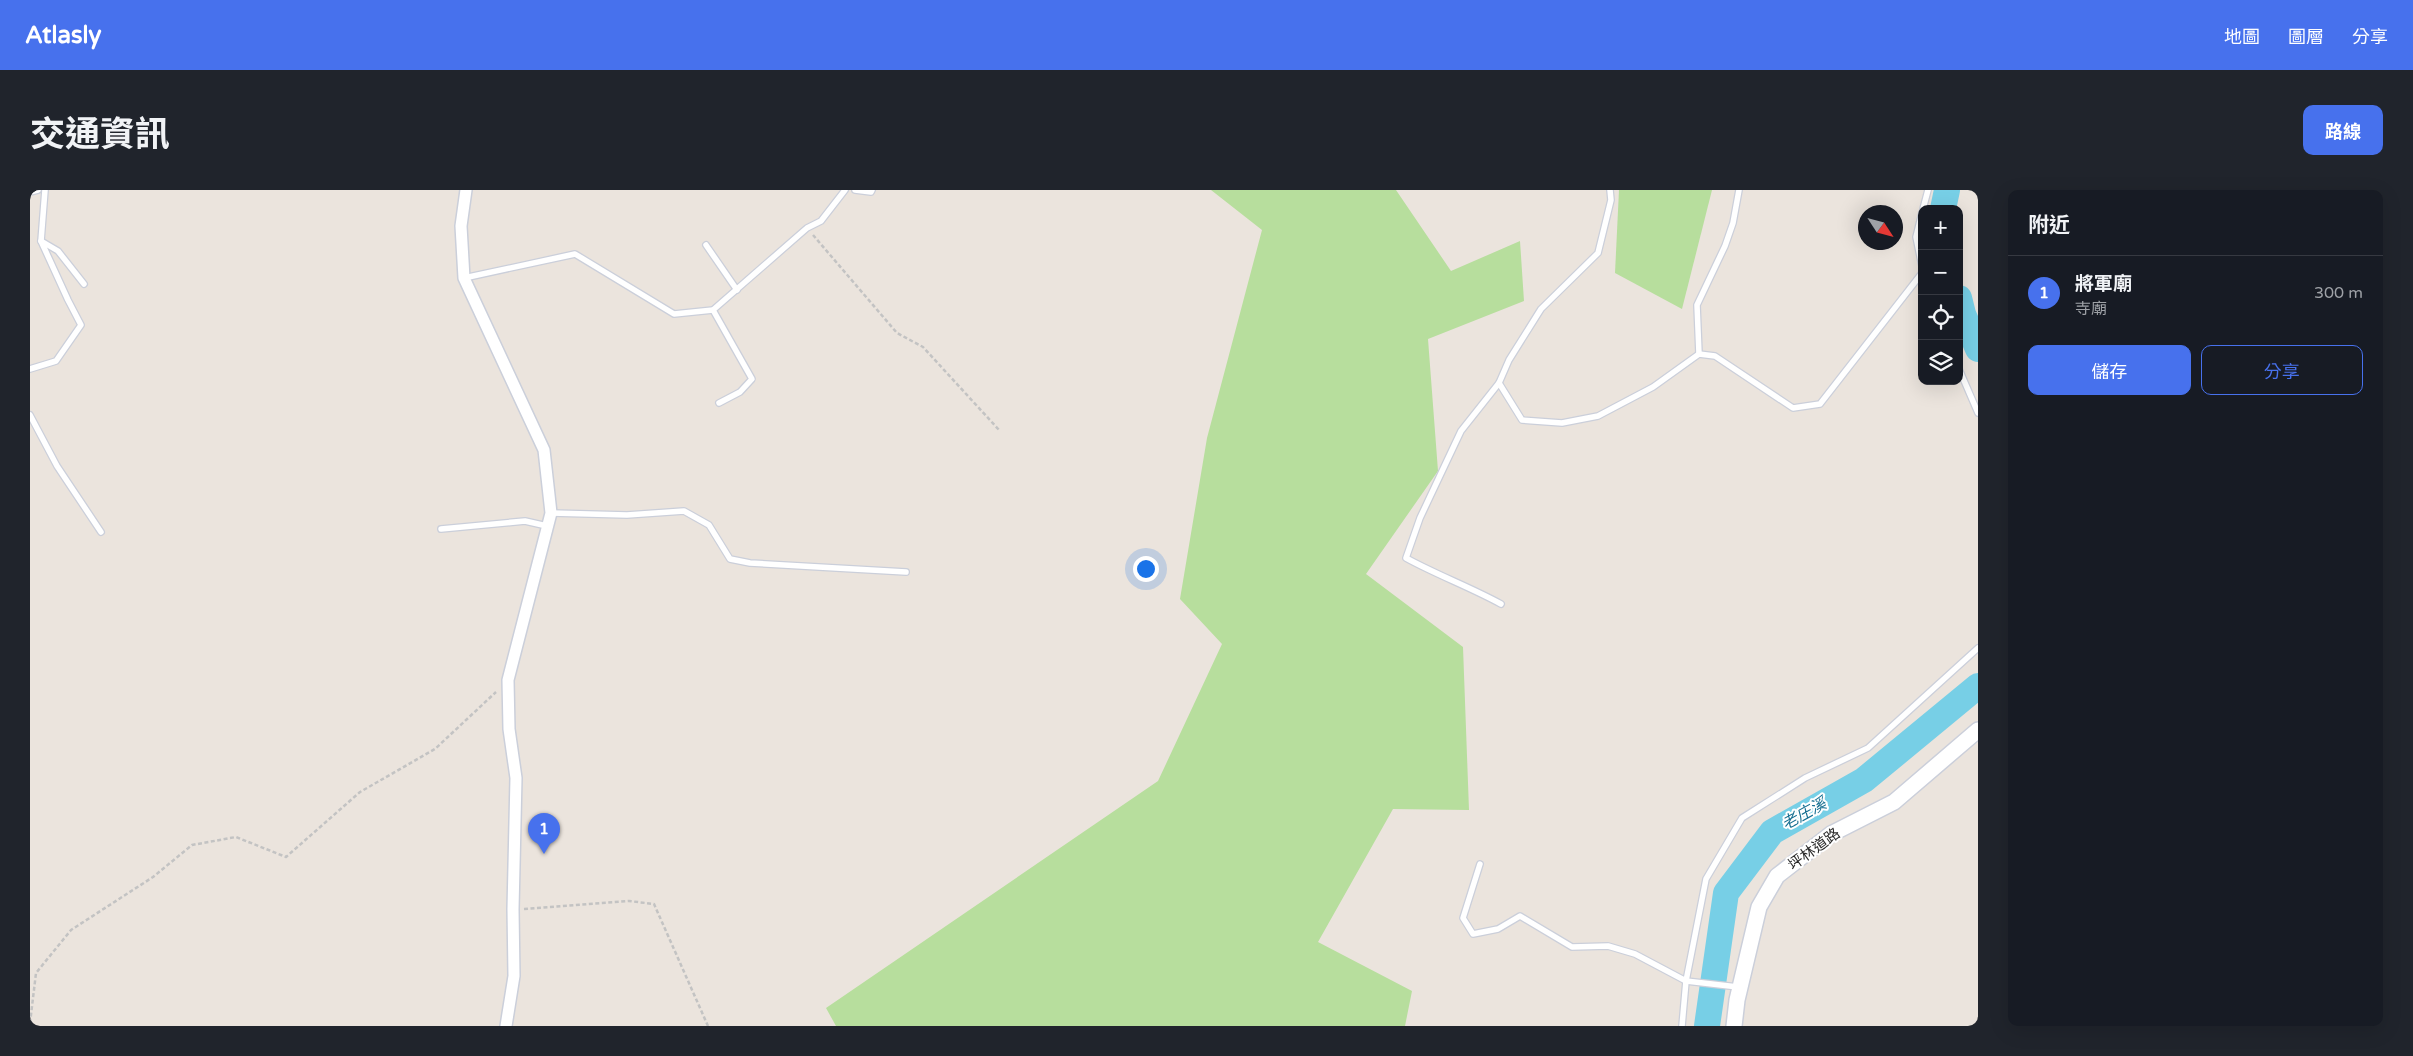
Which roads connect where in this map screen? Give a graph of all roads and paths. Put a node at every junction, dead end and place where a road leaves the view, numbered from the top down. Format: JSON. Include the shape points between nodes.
{"nodes":[{"id":1,"x":38,"y":190,"type":"edge"},
{"id":2,"x":45,"y":190,"type":"edge"},
{"id":3,"x":466,"y":190,"type":"edge"},
{"id":4,"x":845,"y":190,"type":"edge"},
{"id":5,"x":855,"y":190,"type":"edge"},
{"id":6,"x":872,"y":190,"type":"edge"},
{"id":7,"x":1610,"y":190,"type":"edge"},
{"id":8,"x":1738,"y":190,"type":"edge"},
{"id":9,"x":1928,"y":190,"type":"edge"},
{"id":10,"x":30,"y":192,"type":"edge"},
{"id":11,"x":1924,"y":205,"type":"edge"},
{"id":12,"x":807,"y":228,"type":"junction"},
{"id":13,"x":1918,"y":229,"type":"edge"},
{"id":14,"x":41,"y":240,"type":"junction"},
{"id":15,"x":706,"y":245,"type":"dead end"},
{"id":16,"x":1918,"y":247,"type":"edge"},
{"id":17,"x":464,"y":278,"type":"junction"},
{"id":18,"x":1918,"y":278,"type":"edge"},
{"id":19,"x":84,"y":284,"type":"dead end"},
{"id":20,"x":737,"y":290,"type":"junction"},
{"id":21,"x":713,"y":310,"type":"junction"},
{"id":22,"x":1699,"y":354,"type":"junction"},
{"id":23,"x":30,"y":369,"type":"edge"},
{"id":24,"x":1963,"y":379,"type":"edge"},
{"id":25,"x":1498,"y":383,"type":"junction"},
{"id":26,"x":719,"y":403,"type":"dead end"},
{"id":27,"x":1978,"y":413,"type":"edge"},
{"id":28,"x":30,"y":415,"type":"edge"},
{"id":29,"x":1000,"y":431,"type":"dead end"},
{"id":30,"x":551,"y":513,"type":"junction"},
{"id":31,"x":547,"y":526,"type":"junction"},
{"id":32,"x":441,"y":529,"type":"dead end"},
{"id":33,"x":100,"y":532,"type":"dead end"},
{"id":34,"x":906,"y":572,"type":"dead end"},
{"id":35,"x":1501,"y":604,"type":"dead end"},
{"id":36,"x":1978,"y":648,"type":"edge"},
{"id":37,"x":508,"y":680,"type":"junction"},
{"id":38,"x":1978,"y":730,"type":"edge"},
{"id":39,"x":1480,"y":864,"type":"dead end"},
{"id":40,"x":513,"y":909,"type":"junction"},
{"id":41,"x":1686,"y":981,"type":"junction"},
{"id":42,"x":1740,"y":988,"type":"junction"},
{"id":43,"x":30,"y":1023,"type":"edge"},
{"id":44,"x":506,"y":1026,"type":"edge"},
{"id":45,"x":708,"y":1026,"type":"edge"},
{"id":46,"x":1682,"y":1026,"type":"edge"},
{"id":47,"x":1734,"y":1026,"type":"edge"}],
"edges":[{"from":1,"to":10,"type":"lane"},
{"from":2,"to":14,"type":"lane"},
{"from":3,"to":17,"type":"street","via":[[461,226]]},
{"from":4,"to":12,"type":"lane","via":[[821,222]]},
{"from":5,"to":6,"type":"lane"},
{"from":7,"to":25,"type":"lane","via":[[1611,200],[1598,253],[1541,309]]},
{"from":8,"to":22,"type":"lane","via":[[1733,223],[1725,246],[1697,305]]},
{"from":9,"to":11,"type":"lane"},
{"from":12,"to":20,"type":"lane"},
{"from":12,"to":29,"type":"path","via":[[897,333],[923,347]]},
{"from":13,"to":16,"type":"lane"},
{"from":14,"to":19,"type":"lane","via":[[58,251]]},
{"from":14,"to":23,"type":"lane","via":[[82,325],[56,361]]},
{"from":15,"to":20,"type":"lane"},
{"from":17,"to":21,"type":"lane","via":[[575,254],[674,314]]},
{"from":17,"to":30,"type":"street","via":[[544,450]]},
{"from":18,"to":22,"type":"lane","via":[[1820,404],[1793,408],[1715,356]]},
{"from":20,"to":21,"type":"lane"},
{"from":21,"to":26,"type":"lane","via":[[752,379],[740,392]]},
{"from":22,"to":25,"type":"lane","via":[[1653,386],[1598,416],[1562,423],[1522,420]]},
{"from":24,"to":27,"type":"lane"},
{"from":25,"to":35,"type":"lane","via":[[1461,431],[1420,518],[1406,558]]},
{"from":28,"to":33,"type":"lane","via":[[56,466]]},
{"from":30,"to":31,"type":"street"},
{"from":30,"to":34,"type":"lane","via":[[627,515],[684,511],[710,525],[730,559],[750,563]]},
{"from":31,"to":32,"type":"lane","via":[[525,521]]},
{"from":31,"to":37,"type":"street"},
{"from":36,"to":41,"type":"lane","via":[[1868,748],[1805,778],[1742,818],[1706,879]]},
{"from":37,"to":40,"type":"street","via":[[509,729],[516,778]]},
{"from":37,"to":43,"type":"path","via":[[435,749],[360,792],[286,857],[236,837],[192,844],[152,877],[71,930],[36,973]]},
{"from":38,"to":42,"type":"street","name":"坪林道路","via":[[1894,802],[1830,834],[1777,876],[1759,907]]},
{"from":39,"to":41,"type":"lane","via":[[1463,918],[1473,934],[1498,929],[1520,916],[1572,946],[1608,946],[1635,954]]},
{"from":40,"to":44,"type":"street","via":[[514,976]]},
{"from":40,"to":45,"type":"path","via":[[628,901],[654,904]]},
{"from":41,"to":42,"type":"lane"},
{"from":41,"to":46,"type":"lane"},
{"from":42,"to":47,"type":"street","name":"坪林道路"}]}
